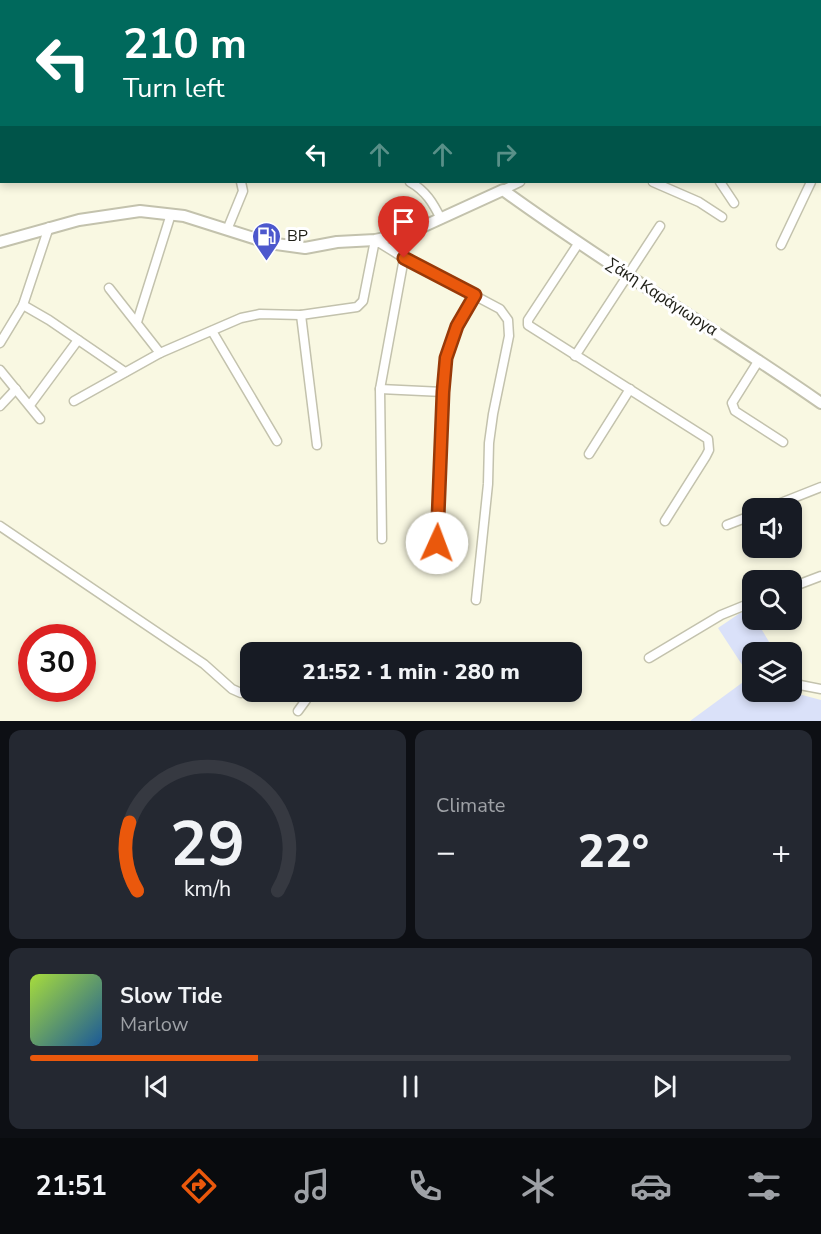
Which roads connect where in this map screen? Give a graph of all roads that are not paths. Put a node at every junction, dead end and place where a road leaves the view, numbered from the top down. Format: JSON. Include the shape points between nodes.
{"nodes":[{"id":1,"x":241,"y":183,"type":"edge"},
{"id":2,"x":412,"y":183,"type":"edge"},
{"id":3,"x":518,"y":183,"type":"edge"},
{"id":4,"x":655,"y":183,"type":"edge"},
{"id":5,"x":721,"y":183,"type":"edge"},
{"id":6,"x":811,"y":183,"type":"edge"},
{"id":7,"x":503,"y":190,"type":"junction"},
{"id":8,"x":734,"y":203,"type":"dead end"},
{"id":9,"x":171,"y":213,"type":"junction"},
{"id":10,"x":722,"y":217,"type":"dead end"},
{"id":11,"x":441,"y":219,"type":"junction"},
{"id":12,"x":660,"y":226,"type":"dead end"},
{"id":13,"x":49,"y":227,"type":"junction"},
{"id":14,"x":227,"y":230,"type":"junction"},
{"id":15,"x":375,"y":240,"type":"junction"},
{"id":16,"x":0,"y":242,"type":"edge"},
{"id":17,"x":578,"y":244,"type":"junction"},
{"id":18,"x":781,"y":245,"type":"dead end"},
{"id":19,"x":404,"y":258,"type":"junction"},
{"id":20,"x":627,"y":275,"type":"junction"},
{"id":21,"x":109,"y":288,"type":"dead end"},
{"id":22,"x":475,"y":295,"type":"junction"},
{"id":23,"x":23,"y":305,"type":"junction"},
{"id":24,"x":301,"y":315,"type":"junction"},
{"id":25,"x":137,"y":322,"type":"junction"},
{"id":26,"x":212,"y":331,"type":"junction"},
{"id":27,"x":78,"y":340,"type":"junction"},
{"id":28,"x":0,"y":343,"type":"edge"},
{"id":29,"x":160,"y":353,"type":"junction"},
{"id":30,"x":575,"y":356,"type":"junction"},
{"id":31,"x":759,"y":360,"type":"junction"},
{"id":32,"x":0,"y":370,"type":"edge"},
{"id":33,"x":125,"y":372,"type":"junction"},
{"id":34,"x":16,"y":389,"type":"junction"},
{"id":35,"x":380,"y":389,"type":"junction"},
{"id":36,"x":630,"y":389,"type":"junction"},
{"id":37,"x":443,"y":392,"type":"junction"},
{"id":38,"x":74,"y":401,"type":"dead end"},
{"id":39,"x":821,"y":403,"type":"edge"},
{"id":40,"x":30,"y":405,"type":"junction"},
{"id":41,"x":0,"y":406,"type":"edge"},
{"id":42,"x":40,"y":419,"type":"dead end"},
{"id":43,"x":278,"y":441,"type":"dead end"},
{"id":44,"x":783,"y":442,"type":"dead end"},
{"id":45,"x":317,"y":445,"type":"dead end"},
{"id":46,"x":590,"y":454,"type":"dead end"},
{"id":47,"x":821,"y":487,"type":"edge"},
{"id":48,"x":793,"y":498,"type":"edge"},
{"id":49,"x":742,"y":519,"type":"edge"},
{"id":50,"x":665,"y":521,"type":"dead end"},
{"id":51,"x":727,"y":525,"type":"dead end"},
{"id":52,"x":0,"y":526,"type":"edge"},
{"id":53,"x":382,"y":539,"type":"dead end"},
{"id":54,"x":437,"y":543,"type":"dead end"},
{"id":55,"x":821,"y":576,"type":"edge"},
{"id":56,"x":802,"y":583,"type":"edge"},
{"id":57,"x":476,"y":600,"type":"dead end"},
{"id":58,"x":742,"y":607,"type":"edge"},
{"id":59,"x":649,"y":658,"type":"dead end"},
{"id":60,"x":802,"y":685,"type":"edge"},
{"id":61,"x":821,"y":689,"type":"edge"},
{"id":62,"x":240,"y":693,"type":"edge"},
{"id":63,"x":305,"y":702,"type":"edge"},
{"id":64,"x":298,"y":711,"type":"dead end"}],
"edges":[{"from":1,"to":14,"type":"street","via":[[243,191]]},
{"from":2,"to":11,"type":"street","via":[[430,198]]},
{"from":3,"to":7,"type":"street"},
{"from":4,"to":10,"type":"street"},
{"from":5,"to":8,"type":"street"},
{"from":6,"to":18,"type":"street"},
{"from":7,"to":11,"type":"street"},
{"from":7,"to":17,"type":"street","name":"Σάκη Καράγιωργα"},
{"from":9,"to":13,"type":"street","via":[[119,213]]},
{"from":9,"to":14,"type":"street"},
{"from":9,"to":25,"type":"street"},
{"from":11,"to":15,"type":"street","via":[[409,233]]},
{"from":12,"to":20,"type":"street"},
{"from":13,"to":16,"type":"street"},
{"from":13,"to":23,"type":"street"},
{"from":14,"to":15,"type":"street","via":[[294,248]]},
{"from":15,"to":19,"type":"street"},
{"from":15,"to":24,"type":"street","via":[[361,304]]},
{"from":17,"to":20,"type":"street","name":"Σάκη Καράγιωργα"},
{"from":17,"to":30,"type":"street","via":[[528,320],[528,325]]},
{"from":19,"to":22,"type":"street"},
{"from":19,"to":35,"type":"street"},
{"from":20,"to":30,"type":"street"},
{"from":20,"to":31,"type":"street","name":"Σάκη Καράγιωργα"},
{"from":21,"to":25,"type":"street"},
{"from":22,"to":37,"type":"street","via":[[453,336],[446,358]]},
{"from":22,"to":57,"type":"street","via":[[500,309],[510,327],[489,443],[488,495]]},
{"from":23,"to":27,"type":"street"},
{"from":23,"to":28,"type":"street"},
{"from":24,"to":26,"type":"street","via":[[249,315]]},
{"from":24,"to":45,"type":"street"},
{"from":25,"to":29,"type":"street"},
{"from":26,"to":29,"type":"street"},
{"from":26,"to":43,"type":"street"},
{"from":27,"to":33,"type":"street"},
{"from":27,"to":40,"type":"street"},
{"from":29,"to":33,"type":"street"},
{"from":30,"to":36,"type":"street"},
{"from":31,"to":39,"type":"street","name":"Σάκη Καράγιωργα"},
{"from":31,"to":44,"type":"street","via":[[732,406]]},
{"from":32,"to":34,"type":"street"},
{"from":33,"to":38,"type":"street"},
{"from":34,"to":40,"type":"street"},
{"from":34,"to":41,"type":"street"},
{"from":35,"to":37,"type":"street"},
{"from":35,"to":53,"type":"street"},
{"from":36,"to":46,"type":"street"},
{"from":36,"to":50,"type":"street","via":[[702,434],[710,445]]},
{"from":37,"to":54,"type":"street"},
{"from":40,"to":42,"type":"street"},
{"from":47,"to":48,"type":"street"},
{"from":49,"to":51,"type":"street"},
{"from":52,"to":62,"type":"street"},
{"from":55,"to":56,"type":"street"},
{"from":58,"to":59,"type":"street"},
{"from":60,"to":61,"type":"street"},
{"from":63,"to":64,"type":"street"}]}
